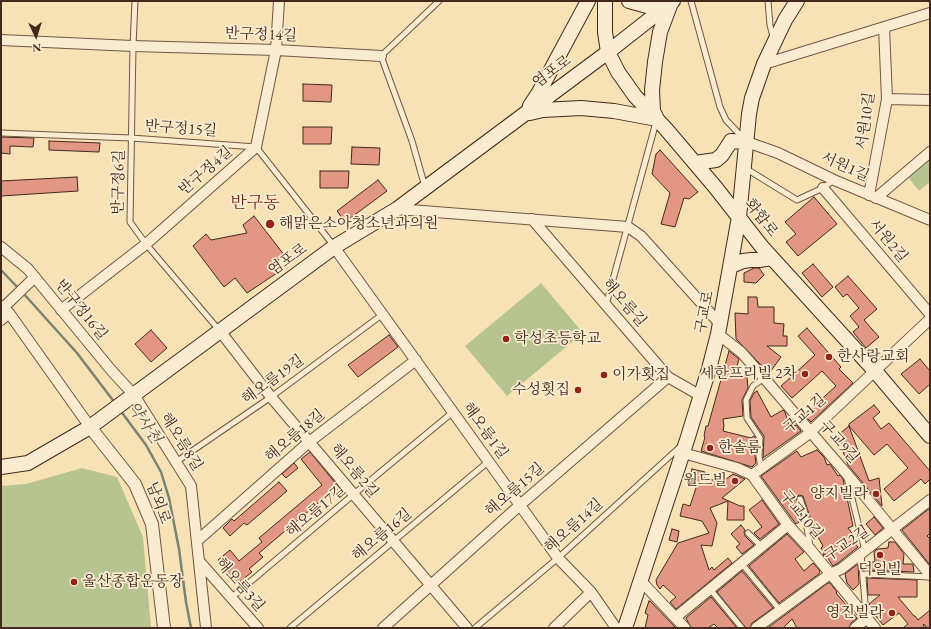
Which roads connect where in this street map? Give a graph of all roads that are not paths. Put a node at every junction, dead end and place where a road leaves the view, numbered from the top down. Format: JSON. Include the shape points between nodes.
{"nodes":[{"id":1,"x":135,"y":1,"type":"edge"},
{"id":2,"x":279,"y":1,"type":"edge"},
{"id":3,"x":439,"y":1,"type":"edge"},
{"id":4,"x":588,"y":1,"type":"edge"},
{"id":5,"x":605,"y":1,"type":"edge"},
{"id":6,"x":629,"y":1,"type":"edge"},
{"id":7,"x":691,"y":1,"type":"edge"},
{"id":8,"x":768,"y":1,"type":"edge"},
{"id":9,"x":798,"y":1,"type":"edge"},
{"id":10,"x":672,"y":2,"type":"edge"},
{"id":11,"x":930,"y":13,"type":"edge"},
{"id":12,"x":884,"y":27,"type":"junction"},
{"id":13,"x":1,"y":40,"type":"edge"},
{"id":14,"x":774,"y":42,"type":"junction"},
{"id":15,"x":133,"y":46,"type":"junction"},
{"id":16,"x":276,"y":50,"type":"junction"},
{"id":17,"x":608,"y":52,"type":"junction"},
{"id":18,"x":381,"y":56,"type":"junction"},
{"id":19,"x":764,"y":64,"type":"junction"},
{"id":20,"x":887,"y":99,"type":"junction"},
{"id":21,"x":930,"y":100,"type":"edge"},
{"id":22,"x":525,"y":114,"type":"junction"},
{"id":23,"x":657,"y":119,"type":"junction"},
{"id":24,"x":1,"y":133,"type":"edge"},
{"id":25,"x":131,"y":138,"type":"junction"},
{"id":26,"x":747,"y":142,"type":"junction"},
{"id":27,"x":256,"y":147,"type":"junction"},
{"id":28,"x":930,"y":152,"type":"edge"},
{"id":29,"x":695,"y":163,"type":"junction"},
{"id":30,"x":744,"y":167,"type":"junction"},
{"id":31,"x":834,"y":180,"type":"junction"},
{"id":32,"x":425,"y":188,"type":"junction"},
{"id":33,"x":824,"y":188,"type":"junction"},
{"id":34,"x":872,"y":196,"type":"junction"},
{"id":35,"x":397,"y":210,"type":"junction"},
{"id":36,"x":739,"y":217,"type":"junction"},
{"id":37,"x":532,"y":219,"type":"junction"},
{"id":38,"x":930,"y":220,"type":"edge"},
{"id":39,"x":628,"y":227,"type":"junction"},
{"id":40,"x":146,"y":244,"type":"junction"},
{"id":41,"x":1,"y":247,"type":"edge"},
{"id":42,"x":334,"y":247,"type":"junction"},
{"id":43,"x":772,"y":258,"type":"junction"},
{"id":44,"x":731,"y":266,"type":"junction"},
{"id":45,"x":35,"y":277,"type":"junction"},
{"id":46,"x":606,"y":306,"type":"junction"},
{"id":47,"x":61,"y":310,"type":"junction"},
{"id":48,"x":3,"y":312,"type":"edge"},
{"id":49,"x":383,"y":314,"type":"junction"},
{"id":50,"x":930,"y":314,"type":"edge"},
{"id":51,"x":930,"y":320,"type":"edge"},
{"id":52,"x":719,"y":329,"type":"junction"},
{"id":53,"x":220,"y":331,"type":"junction"},
{"id":54,"x":416,"y":360,"type":"junction"},
{"id":55,"x":875,"y":371,"type":"junction"},
{"id":56,"x":668,"y":377,"type":"junction"},
{"id":57,"x":764,"y":378,"type":"junction"},
{"id":58,"x":134,"y":395,"type":"junction"},
{"id":59,"x":701,"y":396,"type":"junction"},
{"id":60,"x":271,"y":397,"type":"junction"},
{"id":61,"x":454,"y":412,"type":"junction"},
{"id":62,"x":90,"y":427,"type":"junction"},
{"id":63,"x":810,"y":432,"type":"junction"},
{"id":64,"x":930,"y":436,"type":"edge"},
{"id":65,"x":310,"y":442,"type":"junction"},
{"id":66,"x":685,"y":446,"type":"junction"},
{"id":67,"x":489,"y":461,"type":"junction"},
{"id":68,"x":176,"y":462,"type":"junction"},
{"id":69,"x":1,"y":467,"type":"edge"},
{"id":70,"x":761,"y":468,"type":"junction"},
{"id":71,"x":846,"y":473,"type":"junction"},
{"id":72,"x":752,"y":475,"type":"junction"},
{"id":73,"x":354,"y":494,"type":"junction"},
{"id":74,"x":800,"y":499,"type":"dead end"},
{"id":75,"x":930,"y":500,"type":"edge"},
{"id":76,"x":520,"y":505,"type":"junction"},
{"id":77,"x":788,"y":525,"type":"junction"},
{"id":78,"x":892,"y":531,"type":"junction"},
{"id":79,"x":748,"y":533,"type":"dead end"},
{"id":80,"x":197,"y":541,"type":"junction"},
{"id":81,"x":393,"y":541,"type":"junction"},
{"id":82,"x":762,"y":547,"type":"junction"},
{"id":83,"x":810,"y":549,"type":"junction"},
{"id":84,"x":863,"y":553,"type":"junction"},
{"id":85,"x":558,"y":558,"type":"junction"},
{"id":86,"x":199,"y":561,"type":"junction"},
{"id":87,"x":742,"y":564,"type":"junction"},
{"id":88,"x":830,"y":574,"type":"junction"},
{"id":89,"x":863,"y":574,"type":"junction"},
{"id":90,"x":930,"y":576,"type":"edge"},
{"id":91,"x":640,"y":580,"type":"junction"},
{"id":92,"x":431,"y":585,"type":"junction"},
{"id":93,"x":710,"y":589,"type":"junction"},
{"id":94,"x":591,"y":592,"type":"junction"},
{"id":95,"x":232,"y":598,"type":"junction"},
{"id":96,"x":780,"y":610,"type":"junction"},
{"id":97,"x":676,"y":617,"type":"junction"},
{"id":98,"x":867,"y":618,"type":"junction"},
{"id":99,"x":164,"y":628,"type":"edge"},
{"id":100,"x":206,"y":628,"type":"edge"},
{"id":101,"x":258,"y":628,"type":"edge"},
{"id":102,"x":290,"y":628,"type":"edge"},
{"id":103,"x":384,"y":628,"type":"edge"},
{"id":104,"x":467,"y":628,"type":"edge"},
{"id":105,"x":475,"y":628,"type":"edge"},
{"id":106,"x":554,"y":628,"type":"edge"},
{"id":107,"x":616,"y":628,"type":"edge"},
{"id":108,"x":625,"y":628,"type":"edge"},
{"id":109,"x":685,"y":628,"type":"edge"},
{"id":110,"x":742,"y":628,"type":"edge"},
{"id":111,"x":756,"y":628,"type":"edge"},
{"id":112,"x":855,"y":628,"type":"edge"},
{"id":113,"x":875,"y":628,"type":"edge"}],
"edges":[{"from":1,"to":15,"type":"lane","name":"반구정6길"},
{"from":2,"to":16,"type":"street","name":"반구정4길"},
{"from":3,"to":18,"type":"lane"},
{"from":4,"to":22,"type":"main road"},
{"from":5,"to":17,"type":"main road","name":"화합로"},
{"from":6,"to":10,"type":"main road","via":[[647,6]]},
{"from":7,"to":26,"type":"lane","via":[[720,107],[726,120]]},
{"from":8,"to":14,"type":"lane"},
{"from":9,"to":14,"type":"main road","name":"구교로"},
{"from":10,"to":17,"type":"main road","name":"염포로"},
{"from":10,"to":23,"type":"main road","via":[[660,32],[655,62],[652,101]]},
{"from":11,"to":12,"type":"street"},
{"from":12,"to":19,"type":"street"},
{"from":12,"to":20,"type":"street","name":"서원10길"},
{"from":13,"to":15,"type":"street","name":"반구정14길"},
{"from":14,"to":19,"type":"main road","name":"구교로"},
{"from":15,"to":16,"type":"street","name":"반구정14길"},
{"from":15,"to":25,"type":"lane","name":"반구정6길"},
{"from":16,"to":18,"type":"street","name":"반구정14길"},
{"from":16,"to":27,"type":"street","name":"반구정4길"},
{"from":17,"to":22,"type":"main road","name":"염포로"},
{"from":17,"to":23,"type":"main road","name":"화합로","via":[[618,72]]},
{"from":18,"to":32,"type":"lane","via":[[412,140]]},
{"from":19,"to":26,"type":"main road","name":"구교로","via":[[752,98]]},
{"from":20,"to":21,"type":"street"},
{"from":20,"to":34,"type":"street","name":"서원10길"},
{"from":22,"to":23,"type":"main road","via":[[543,110],[581,108]]},
{"from":22,"to":32,"type":"main road","name":"염포로"},
{"from":23,"to":29,"type":"main road","name":"화합로"},
{"from":23,"to":39,"type":"lane"},
{"from":24,"to":25,"type":"lane","name":"반구정15길"},
{"from":25,"to":27,"type":"lane","name":"반구정15길"},
{"from":25,"to":40,"type":"lane","name":"반구정6길","via":[[130,222]]},
{"from":26,"to":29,"type":"main road","via":[[731,141],[716,160]]},
{"from":26,"to":30,"type":"main road","name":"구교로"},
{"from":26,"to":31,"type":"street","name":"서원1길","via":[[778,153]]},
{"from":27,"to":40,"type":"street","name":"반구정4길"},
{"from":27,"to":42,"type":"lane"},
{"from":28,"to":34,"type":"street"},
{"from":29,"to":36,"type":"main road","name":"화합로"},
{"from":30,"to":33,"type":"lane","via":[[797,200]]},
{"from":30,"to":36,"type":"main road","name":"구교로"},
{"from":31,"to":33,"type":"lane"},
{"from":31,"to":34,"type":"street","name":"서원1길"},
{"from":32,"to":35,"type":"main road","name":"염포로"},
{"from":33,"to":50,"type":"street","name":"서원2길"},
{"from":34,"to":38,"type":"street","name":"서원1길"},
{"from":35,"to":37,"type":"street"},
{"from":35,"to":42,"type":"main road","name":"염포로"},
{"from":36,"to":43,"type":"main road","name":"화합로"},
{"from":36,"to":44,"type":"main road","name":"구교로"},
{"from":37,"to":39,"type":"street"},
{"from":37,"to":46,"type":"street","name":"해오름길"},
{"from":39,"to":46,"type":"lane"},
{"from":39,"to":52,"type":"street","via":[[641,236]]},
{"from":40,"to":47,"type":"street","name":"반구정4길"},
{"from":40,"to":53,"type":"lane","name":"반구정6길"},
{"from":41,"to":45,"type":"street","name":"반구정16길","via":[[28,268]]},
{"from":42,"to":49,"type":"street","name":"해오름1길"},
{"from":42,"to":53,"type":"main road","name":"염포로"},
{"from":43,"to":44,"type":"main road","via":[[743,261]]},
{"from":43,"to":55,"type":"main road","name":"화합로"},
{"from":44,"to":52,"type":"main road","name":"구교로"},
{"from":45,"to":47,"type":"street","name":"반구정16길"},
{"from":45,"to":48,"type":"street"},
{"from":46,"to":56,"type":"street","name":"해오름길"},
{"from":47,"to":58,"type":"street","name":"반구정16길"},
{"from":48,"to":62,"type":"street"},
{"from":49,"to":54,"type":"street","name":"해오름1길"},
{"from":49,"to":60,"type":"lane","name":"해오름19길"},
{"from":51,"to":55,"type":"street","name":"구교1길"},
{"from":52,"to":57,"type":"street","name":"구교9길"},
{"from":52,"to":59,"type":"main road","name":"구교로"},
{"from":53,"to":58,"type":"main road","name":"염포로"},
{"from":53,"to":60,"type":"street","name":"해오름2길"},
{"from":54,"to":61,"type":"street","name":"해오름1길"},
{"from":54,"to":65,"type":"street","name":"해오름18길"},
{"from":55,"to":63,"type":"street","name":"구교1길"},
{"from":55,"to":64,"type":"main road","name":"화합로"},
{"from":56,"to":59,"type":"street","name":"해오름길"},
{"from":56,"to":76,"type":"street","name":"해오름15길"},
{"from":57,"to":63,"type":"street","name":"구교9길"},
{"from":57,"to":70,"type":"lane","via":[[752,386],[746,400],[747,418],[760,438]]},
{"from":58,"to":62,"type":"main road","name":"염포로"},
{"from":58,"to":68,"type":"street","name":"해오름8길"},
{"from":59,"to":66,"type":"main road","name":"구교로"},
{"from":60,"to":65,"type":"street","name":"해오름2길"},
{"from":60,"to":68,"type":"lane","name":"해오름19길"},
{"from":61,"to":67,"type":"street","name":"해오름1길"},
{"from":61,"to":73,"type":"lane","name":"해오름17길"},
{"from":62,"to":69,"type":"main road","name":"염포로","via":[[28,463]]},
{"from":62,"to":99,"type":"street","name":"남외로","via":[[135,484],[152,524]]},
{"from":63,"to":70,"type":"street","name":"구교1길"},
{"from":63,"to":71,"type":"street","name":"구교9길"},
{"from":65,"to":73,"type":"street","name":"해오름2길"},
{"from":65,"to":80,"type":"street","name":"해오름18길"},
{"from":66,"to":72,"type":"street"},
{"from":66,"to":85,"type":"lane","name":"해오름14길"},
{"from":66,"to":91,"type":"main road","name":"구교로"},
{"from":67,"to":76,"type":"street","name":"해오름1길"},
{"from":67,"to":81,"type":"lane","name":"해오름16길"},
{"from":68,"to":80,"type":"street","name":"해오름8길","via":[[191,486]]},
{"from":70,"to":72,"type":"street","name":"구교1길"},
{"from":71,"to":78,"type":"street","name":"구교9길"},
{"from":71,"to":84,"type":"lane"},
{"from":72,"to":77,"type":"street","name":"구교10길"},
{"from":73,"to":81,"type":"street","name":"해오름2길"},
{"from":73,"to":95,"type":"lane","name":"해오름17길"},
{"from":74,"to":83,"type":"lane"},
{"from":75,"to":78,"type":"street","name":"구교2길"},
{"from":76,"to":85,"type":"street","name":"해오름1길"},
{"from":76,"to":92,"type":"street","name":"해오름15길"},
{"from":77,"to":82,"type":"street"},
{"from":77,"to":83,"type":"street","name":"구교10길"},
{"from":78,"to":84,"type":"street","name":"구교2길"},
{"from":78,"to":90,"type":"street","name":"구교9길"},
{"from":79,"to":82,"type":"lane"},
{"from":80,"to":86,"type":"street","name":"해오름8길"},
{"from":81,"to":92,"type":"street","name":"해오름2길"},
{"from":81,"to":102,"type":"lane","name":"해오름16길"},
{"from":82,"to":87,"type":"street"},
{"from":83,"to":88,"type":"street","name":"구교10길"},
{"from":84,"to":88,"type":"street","name":"구교2길"},
{"from":84,"to":89,"type":"lane"},
{"from":85,"to":94,"type":"street","name":"해오름1길"},
{"from":85,"to":105,"type":"lane","name":"해오름14길"},
{"from":86,"to":95,"type":"street","name":"해오름3길"},
{"from":86,"to":100,"type":"street","name":"해오름8길"},
{"from":87,"to":93,"type":"street"},
{"from":87,"to":96,"type":"lane"},
{"from":88,"to":96,"type":"street","name":"구교2길"},
{"from":88,"to":98,"type":"street","name":"구교10길"},
{"from":89,"to":90,"type":"lane"},
{"from":89,"to":98,"type":"lane"},
{"from":91,"to":97,"type":"street"},
{"from":91,"to":108,"type":"main road","name":"구교로"},
{"from":92,"to":103,"type":"street","name":"해오름15길"},
{"from":92,"to":104,"type":"street","name":"해오름2길"},
{"from":93,"to":97,"type":"street"},
{"from":93,"to":110,"type":"lane"},
{"from":94,"to":106,"type":"street"},
{"from":94,"to":107,"type":"street","name":"해오름1길"},
{"from":95,"to":101,"type":"street","name":"해오름3길"},
{"from":96,"to":111,"type":"street","name":"구교2길"},
{"from":97,"to":109,"type":"street"},
{"from":98,"to":112,"type":"street"},
{"from":98,"to":113,"type":"street","name":"구교10길"}]}
